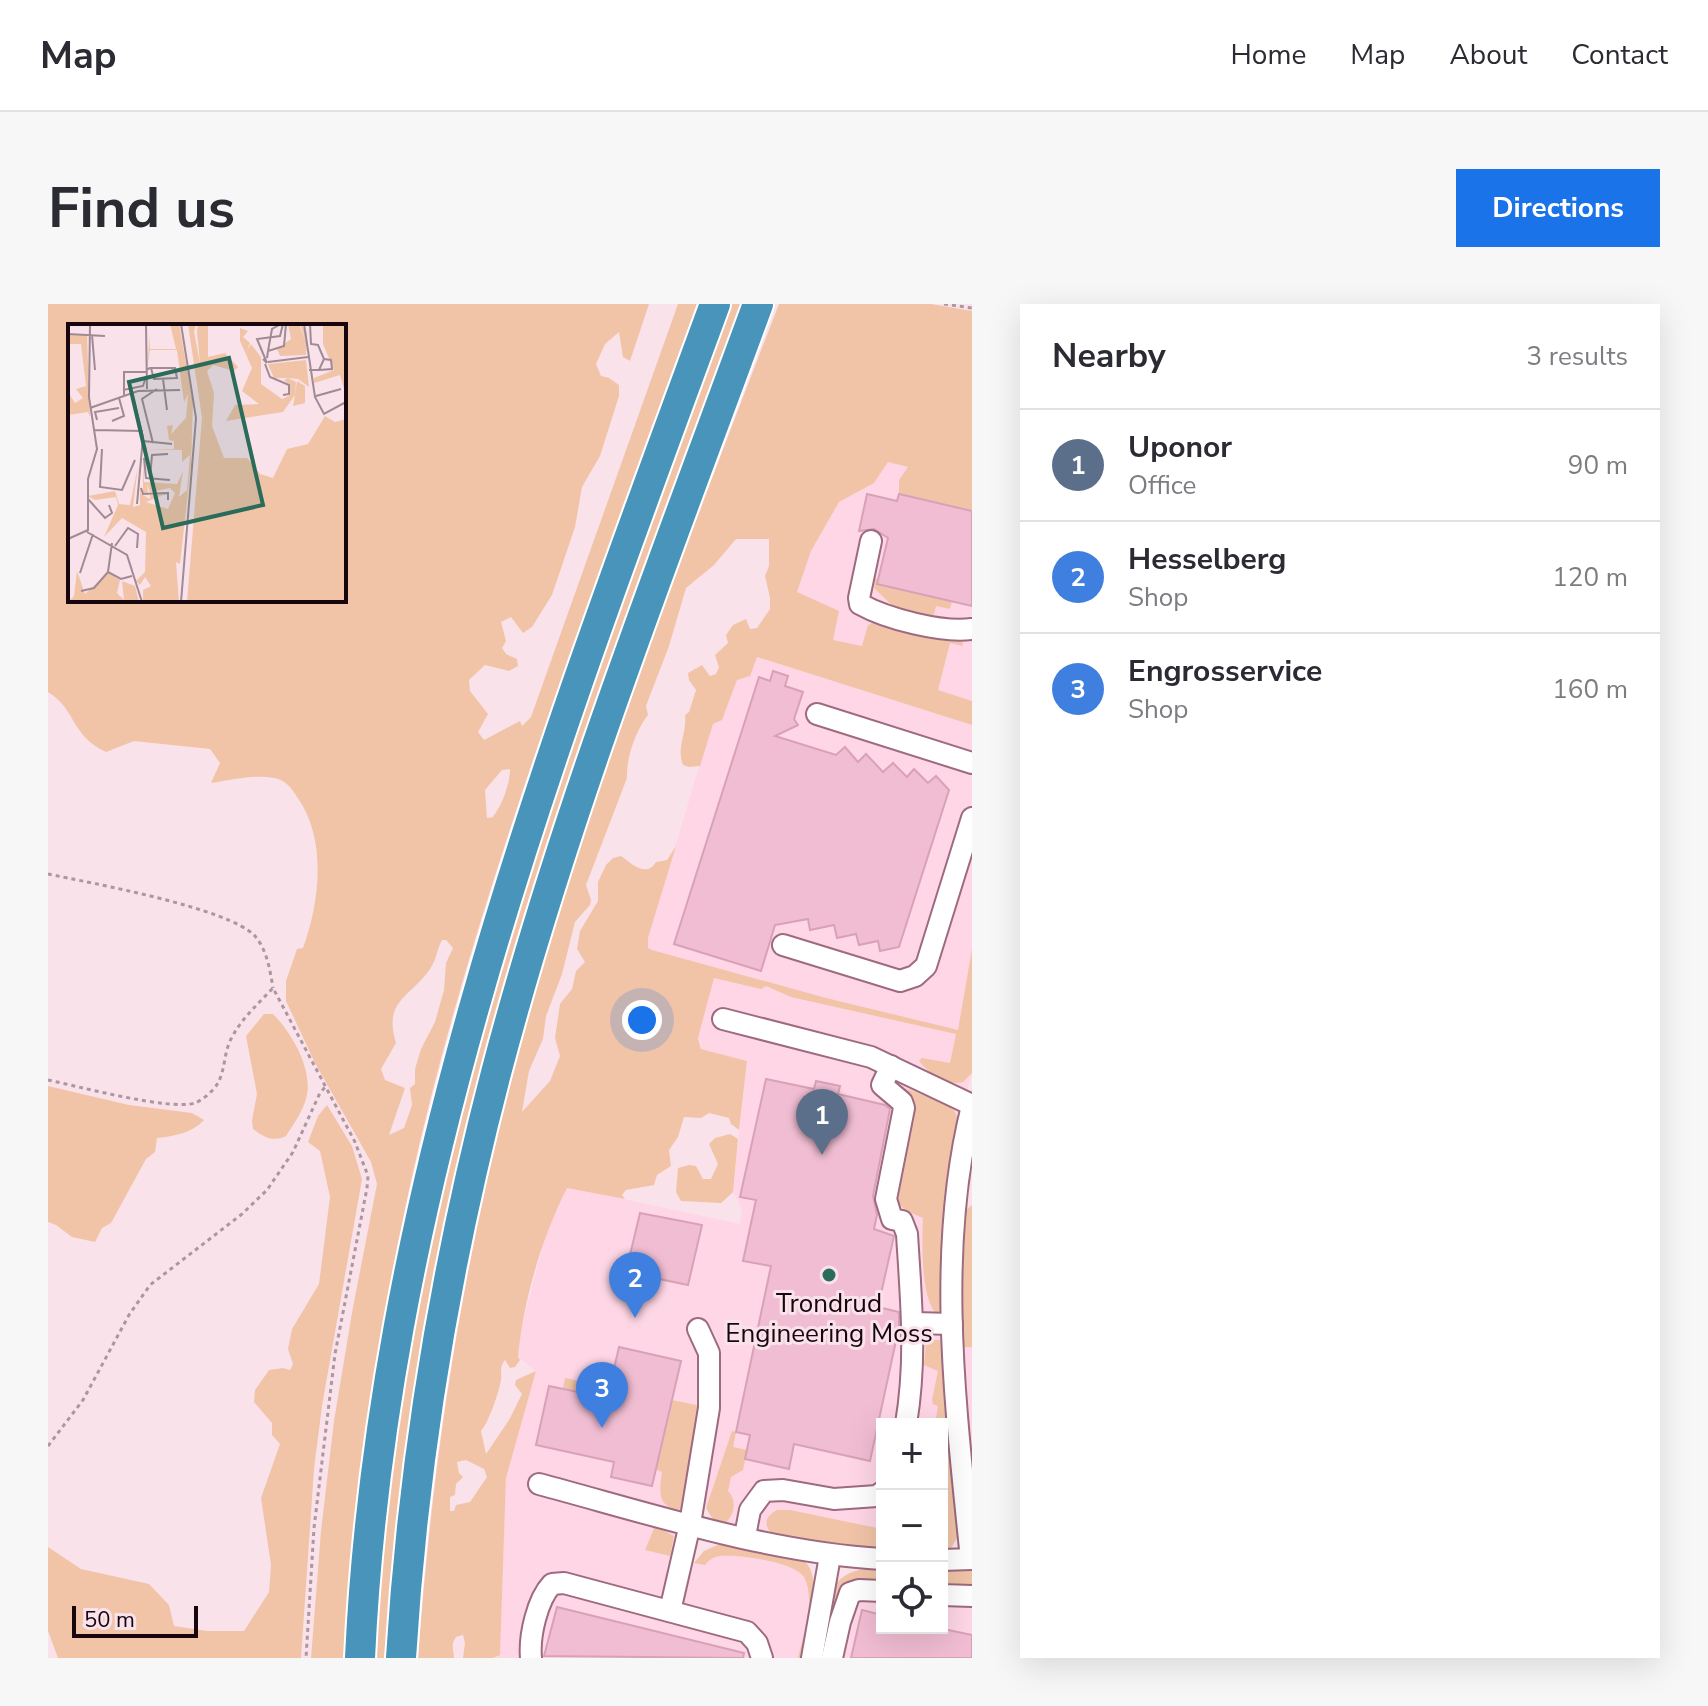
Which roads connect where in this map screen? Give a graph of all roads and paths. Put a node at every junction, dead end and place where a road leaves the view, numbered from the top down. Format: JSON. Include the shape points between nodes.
{"nodes":[{"id":1,"x":715,"y":304,"type":"edge"},
{"id":2,"x":758,"y":304,"type":"edge"},
{"id":3,"x":944,"y":304,"type":"edge"},
{"id":4,"x":972,"y":308,"type":"edge"},
{"id":5,"x":871,"y":541,"type":"dead end"},
{"id":6,"x":972,"y":629,"type":"edge"},
{"id":7,"x":817,"y":714,"type":"dead end"},
{"id":8,"x":972,"y":763,"type":"edge"},
{"id":9,"x":972,"y":818,"type":"edge"},
{"id":10,"x":48,"y":874,"type":"edge"},
{"id":11,"x":783,"y":945,"type":"dead end"},
{"id":12,"x":273,"y":988,"type":"junction"},
{"id":13,"x":723,"y":1019,"type":"dead end"},
{"id":14,"x":891,"y":1066,"type":"junction"},
{"id":15,"x":48,"y":1080,"type":"edge"},
{"id":16,"x":325,"y":1087,"type":"junction"},
{"id":17,"x":972,"y":1105,"type":"edge"},
{"id":18,"x":964,"y":1195,"type":"edge"},
{"id":19,"x":914,"y":1323,"type":"junction"},
{"id":20,"x":952,"y":1324,"type":"junction"},
{"id":21,"x":698,"y":1329,"type":"dead end"},
{"id":22,"x":907,"y":1418,"type":"edge"},
{"id":23,"x":48,"y":1446,"type":"edge"},
{"id":24,"x":967,"y":1470,"type":"edge"},
{"id":25,"x":539,"y":1484,"type":"dead end"},
{"id":26,"x":876,"y":1496,"type":"edge"},
{"id":27,"x":690,"y":1524,"type":"junction"},
{"id":28,"x":745,"y":1536,"type":"junction"},
{"id":29,"x":830,"y":1556,"type":"junction"},
{"id":30,"x":876,"y":1559,"type":"edge"},
{"id":31,"x":972,"y":1559,"type":"edge"},
{"id":32,"x":948,"y":1560,"type":"edge"},
{"id":33,"x":876,"y":1591,"type":"edge"},
{"id":34,"x":948,"y":1595,"type":"edge"},
{"id":35,"x":972,"y":1596,"type":"edge"},
{"id":36,"x":670,"y":1611,"type":"junction"},
{"id":37,"x":306,"y":1658,"type":"edge"},
{"id":38,"x":360,"y":1658,"type":"edge"},
{"id":39,"x":401,"y":1658,"type":"edge"},
{"id":40,"x":531,"y":1658,"type":"edge"},
{"id":41,"x":762,"y":1658,"type":"edge"},
{"id":42,"x":812,"y":1658,"type":"edge"},
{"id":43,"x":832,"y":1658,"type":"edge"}],
"edges":[{"from":1,"to":38,"type":"highway","via":[[551,759],[442,1123],[383,1431]]},
{"from":2,"to":39,"type":"highway","via":[[610,710],[496,1072],[441,1323],[419,1465]]},
{"from":3,"to":4,"type":"path"},
{"from":5,"to":6,"type":"street","via":[[860,604],[886,616]]},
{"from":7,"to":8,"type":"street"},
{"from":9,"to":11,"type":"street","via":[[926,966],[915,976],[900,981]]},
{"from":10,"to":12,"type":"path","via":[[231,920],[256,938],[267,957]]},
{"from":12,"to":15,"type":"path","via":[[241,1022],[218,1083],[195,1103],[142,1099]]},
{"from":12,"to":16,"type":"path"},
{"from":13,"to":14,"type":"street"},
{"from":14,"to":17,"type":"street"},
{"from":14,"to":19,"type":"street","via":[[882,1085],[904,1108],[886,1199],[892,1219],[902,1221],[907,1234]]},
{"from":16,"to":23,"type":"path","via":[[293,1152],[267,1190],[150,1285],[83,1400]]},
{"from":16,"to":37,"type":"path","via":[[368,1176],[335,1354],[314,1528]]},
{"from":17,"to":18,"type":"street","via":[[963,1143]]},
{"from":18,"to":20,"type":"street","via":[[952,1240]]},
{"from":19,"to":20,"type":"street"},
{"from":19,"to":22,"type":"street"},
{"from":20,"to":24,"type":"street"},
{"from":21,"to":27,"type":"street","via":[[711,1373]]},
{"from":24,"to":31,"type":"street"},
{"from":25,"to":27,"type":"street"},
{"from":26,"to":28,"type":"street","via":[[834,1499],[764,1491],[750,1510]]},
{"from":27,"to":28,"type":"street"},
{"from":27,"to":36,"type":"street"},
{"from":28,"to":29,"type":"street"},
{"from":29,"to":30,"type":"street"},
{"from":29,"to":42,"type":"street"},
{"from":31,"to":32,"type":"street"},
{"from":33,"to":43,"type":"street","via":[[850,1593]]},
{"from":34,"to":35,"type":"street"},
{"from":36,"to":40,"type":"street","via":[[552,1584],[544,1592]]},
{"from":36,"to":41,"type":"street","via":[[747,1632]]}]}
